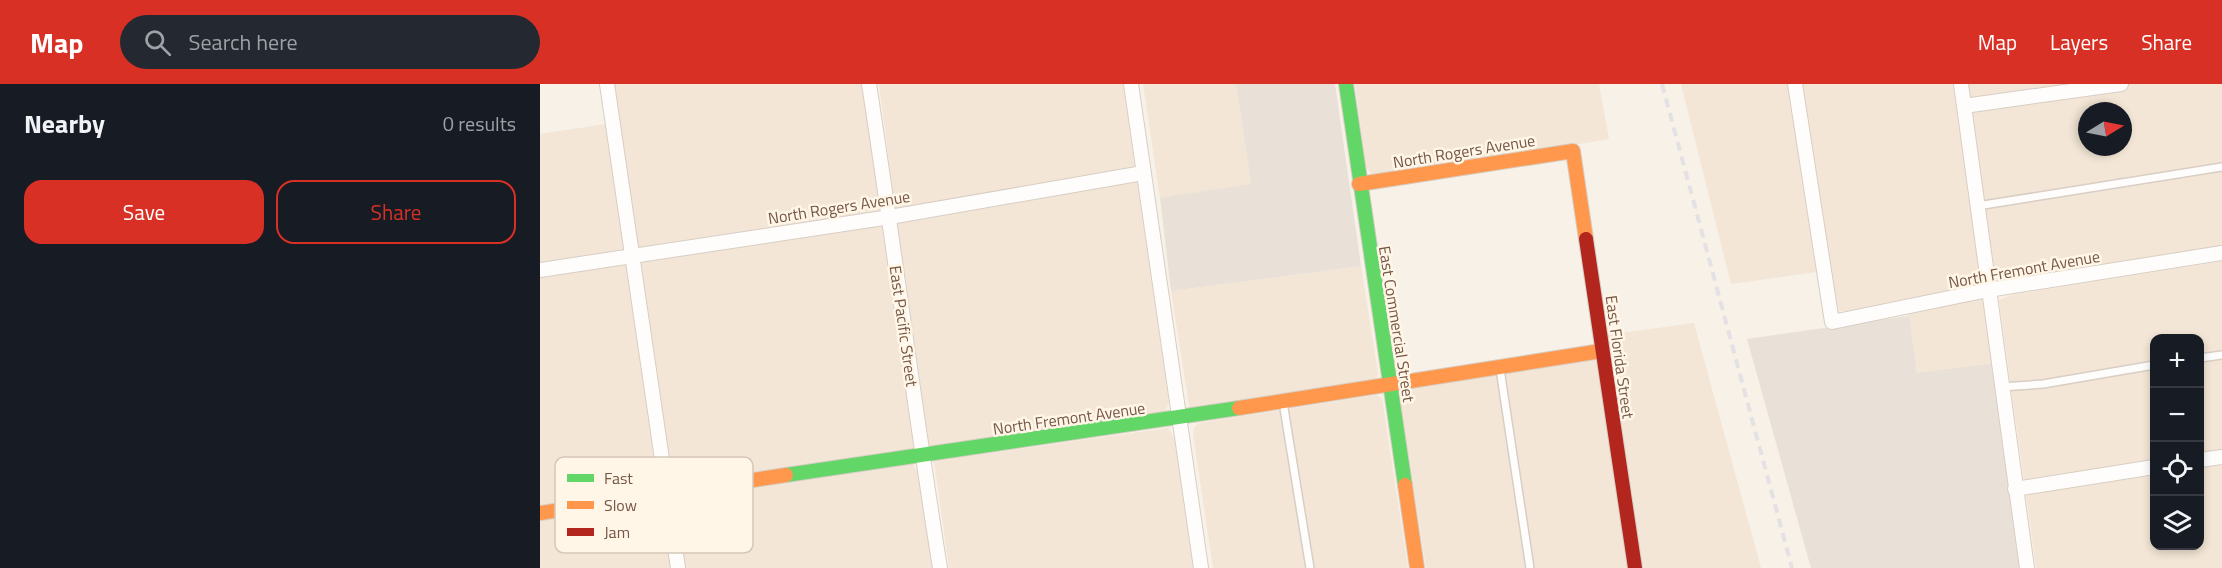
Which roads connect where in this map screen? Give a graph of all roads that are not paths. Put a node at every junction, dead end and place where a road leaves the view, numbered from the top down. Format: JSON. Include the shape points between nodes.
{"nodes":[{"id":1,"x":607,"y":84,"type":"edge"},
{"id":2,"x":869,"y":84,"type":"edge"},
{"id":3,"x":1131,"y":84,"type":"edge"},
{"id":4,"x":1346,"y":84,"type":"edge"},
{"id":5,"x":1795,"y":84,"type":"edge"},
{"id":6,"x":1960,"y":84,"type":"edge"},
{"id":7,"x":2121,"y":84,"type":"edge"},
{"id":8,"x":1964,"y":106,"type":"junction"},
{"id":9,"x":1573,"y":151,"type":"joint"},
{"id":10,"x":2222,"y":166,"type":"edge"},
{"id":11,"x":1143,"y":173,"type":"junction"},
{"id":12,"x":1359,"y":184,"type":"junction"},
{"id":13,"x":1977,"y":206,"type":"junction"},
{"id":14,"x":890,"y":217,"type":"junction"},
{"id":15,"x":2222,"y":253,"type":"edge"},
{"id":16,"x":633,"y":255,"type":"junction"},
{"id":17,"x":540,"y":270,"type":"edge"},
{"id":18,"x":1988,"y":290,"type":"junction"},
{"id":19,"x":1601,"y":351,"type":"junction"},
{"id":20,"x":2222,"y":355,"type":"edge"},
{"id":21,"x":2204,"y":357,"type":"edge"},
{"id":22,"x":2150,"y":366,"type":"edge"},
{"id":23,"x":1500,"y":367,"type":"junction"},
{"id":24,"x":1390,"y":385,"type":"junction"},
{"id":25,"x":2001,"y":387,"type":"junction"},
{"id":26,"x":1283,"y":402,"type":"junction"},
{"id":27,"x":1179,"y":418,"type":"junction"},
{"id":28,"x":922,"y":456,"type":"junction"},
{"id":29,"x":660,"y":457,"type":"edge"},
{"id":30,"x":2222,"y":457,"type":"edge"},
{"id":31,"x":2204,"y":459,"type":"edge"},
{"id":32,"x":2150,"y":468,"type":"edge"},
{"id":33,"x":753,"y":480,"type":"edge"},
{"id":34,"x":2015,"y":489,"type":"junction"},
{"id":35,"x":555,"y":510,"type":"edge"},
{"id":36,"x":540,"y":513,"type":"edge"},
{"id":37,"x":675,"y":553,"type":"edge"},
{"id":38,"x":678,"y":568,"type":"edge"},
{"id":39,"x":940,"y":568,"type":"edge"},
{"id":40,"x":1201,"y":568,"type":"edge"},
{"id":41,"x":1310,"y":568,"type":"edge"},
{"id":42,"x":1417,"y":568,"type":"edge"},
{"id":43,"x":1530,"y":568,"type":"edge"},
{"id":44,"x":1635,"y":568,"type":"edge"},
{"id":45,"x":2027,"y":568,"type":"edge"}],
"edges":[{"from":1,"to":16,"type":"street"},
{"from":2,"to":14,"type":"street","name":"East Pacific Street"},
{"from":3,"to":11,"type":"street"},
{"from":4,"to":12,"type":"street","name":"East Commercial Street"},
{"from":5,"to":18,"type":"street","name":"North Fremont Avenue","via":[[1832,322]]},
{"from":6,"to":8,"type":"street"},
{"from":7,"to":8,"type":"street"},
{"from":8,"to":13,"type":"street"},
{"from":9,"to":12,"type":"street","name":"North Rogers Avenue"},
{"from":9,"to":19,"type":"street","name":"East Florida Street"},
{"from":10,"to":13,"type":"lane"},
{"from":11,"to":14,"type":"street","name":"North Rogers Avenue"},
{"from":11,"to":27,"type":"street"},
{"from":12,"to":24,"type":"street","name":"East Commercial Street"},
{"from":13,"to":18,"type":"street"},
{"from":14,"to":16,"type":"street","name":"North Rogers Avenue"},
{"from":14,"to":28,"type":"street","name":"East Pacific Street"},
{"from":15,"to":18,"type":"street","name":"North Fremont Avenue"},
{"from":16,"to":17,"type":"street","name":"North Rogers Avenue"},
{"from":16,"to":29,"type":"street"},
{"from":18,"to":25,"type":"street"},
{"from":19,"to":23,"type":"street","name":"North Fremont Avenue"},
{"from":19,"to":44,"type":"street","name":"East Florida Street"},
{"from":20,"to":21,"type":"lane"},
{"from":22,"to":25,"type":"lane"},
{"from":23,"to":24,"type":"street","name":"North Fremont Avenue"},
{"from":23,"to":43,"type":"lane"},
{"from":24,"to":26,"type":"street","name":"North Fremont Avenue"},
{"from":24,"to":42,"type":"street","name":"East Commercial Street"},
{"from":25,"to":34,"type":"street"},
{"from":26,"to":27,"type":"street","name":"North Fremont Avenue"},
{"from":26,"to":41,"type":"lane"},
{"from":27,"to":28,"type":"street","name":"North Fremont Avenue"},
{"from":27,"to":40,"type":"street"},
{"from":28,"to":33,"type":"street","name":"North Fremont Avenue"},
{"from":28,"to":39,"type":"street","name":"East Pacific Street"},
{"from":30,"to":31,"type":"street"},
{"from":32,"to":34,"type":"street"},
{"from":34,"to":45,"type":"street"},
{"from":35,"to":36,"type":"street","name":"North Fremont Avenue"},
{"from":37,"to":38,"type":"street"}]}
